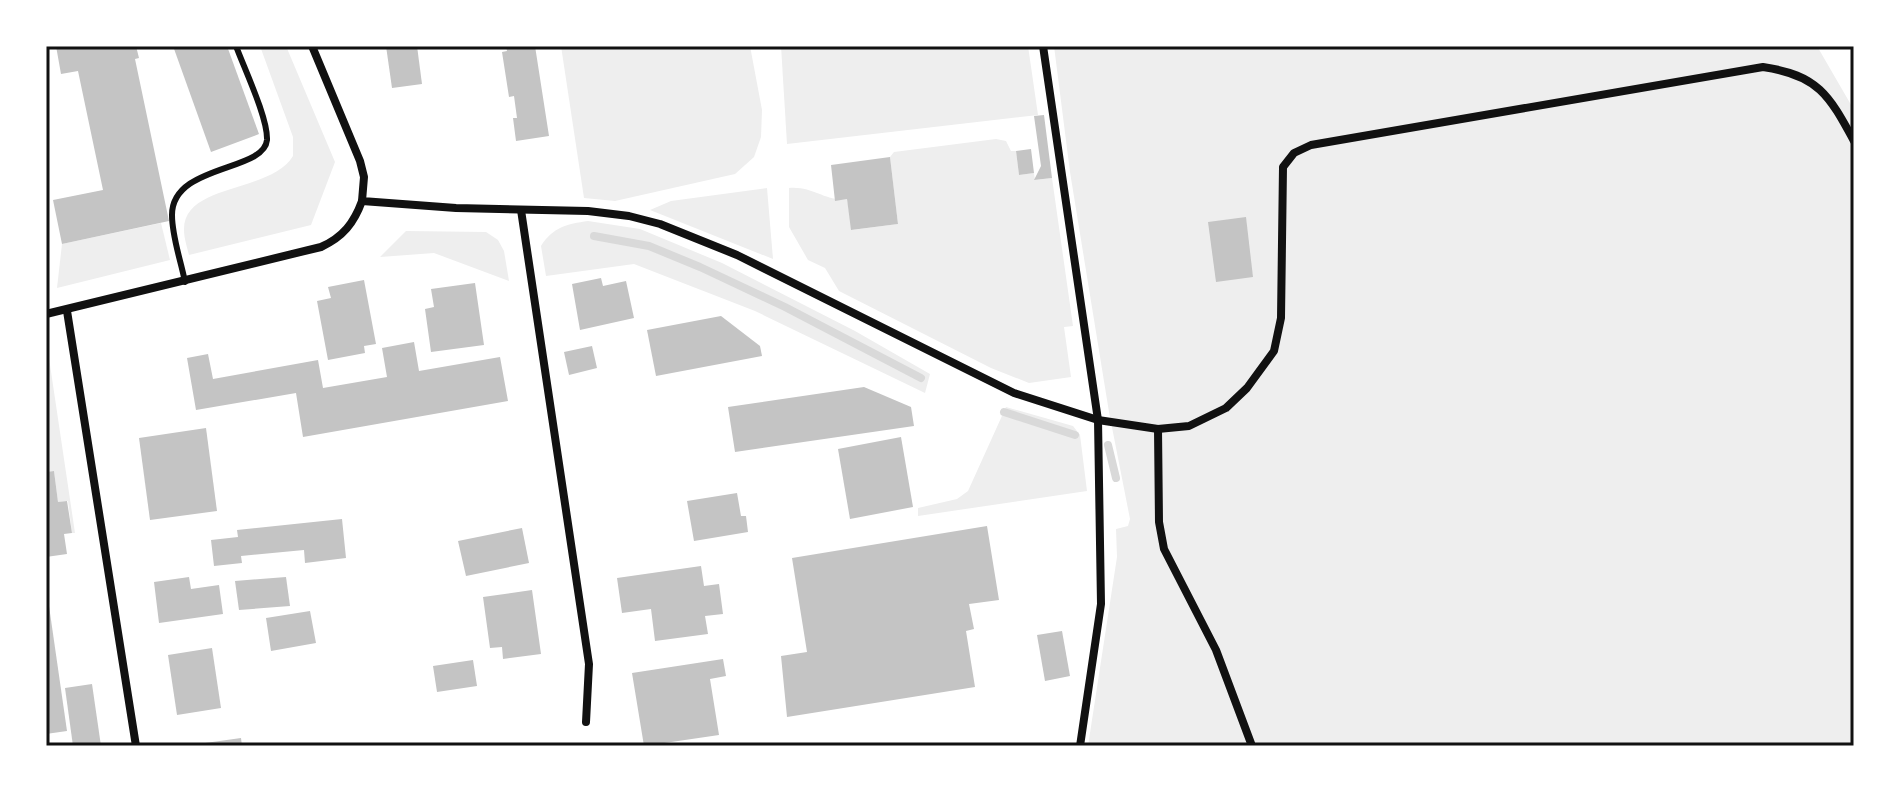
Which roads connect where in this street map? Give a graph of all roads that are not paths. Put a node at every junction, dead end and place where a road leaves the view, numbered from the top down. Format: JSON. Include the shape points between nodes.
{"nodes":[{"id":1,"x":236,"y":46,"type":"edge"},
{"id":2,"x":312,"y":46,"type":"edge"},
{"id":3,"x":1043,"y":46,"type":"edge"},
{"id":4,"x":1854,"y":141,"type":"edge"},
{"id":5,"x":362,"y":201,"type":"junction"},
{"id":6,"x":521,"y":210,"type":"junction"},
{"id":7,"x":185,"y":282,"type":"junction"},
{"id":8,"x":46,"y":303,"type":"edge"},
{"id":9,"x":67,"y":311,"type":"junction"},
{"id":10,"x":47,"y":314,"type":"edge"},
{"id":11,"x":1098,"y":420,"type":"junction"},
{"id":12,"x":1158,"y":429,"type":"junction"},
{"id":13,"x":586,"y":722,"type":"dead end"},
{"id":14,"x":136,"y":746,"type":"edge"},
{"id":15,"x":1080,"y":746,"type":"edge"},
{"id":16,"x":1252,"y":746,"type":"edge"}],
"edges":[{"from":1,"to":7,"type":"lane","via":[[267,143],[260,154],[197,179],[181,192],[172,212]]},
{"from":2,"to":5,"type":"street","via":[[360,161]]},
{"from":3,"to":11,"type":"street"},
{"from":4,"to":12,"type":"street","via":[[1831,99],[1812,83],[1763,67],[1311,145],[1294,153],[1283,167],[1281,318],[1274,351],[1226,408],[1189,426]]},
{"from":5,"to":6,"type":"street"},
{"from":5,"to":7,"type":"street","via":[[350,226],[321,247]]},
{"from":6,"to":11,"type":"street","via":[[629,216],[695,237],[1014,393]]},
{"from":6,"to":13,"type":"street","via":[[589,664]]},
{"from":7,"to":9,"type":"street"},
{"from":8,"to":10,"type":"lane"},
{"from":9,"to":10,"type":"street"},
{"from":9,"to":14,"type":"street"},
{"from":11,"to":12,"type":"street"},
{"from":11,"to":15,"type":"street","via":[[1101,604]]},
{"from":12,"to":16,"type":"street","via":[[1164,549],[1216,650]]}]}
